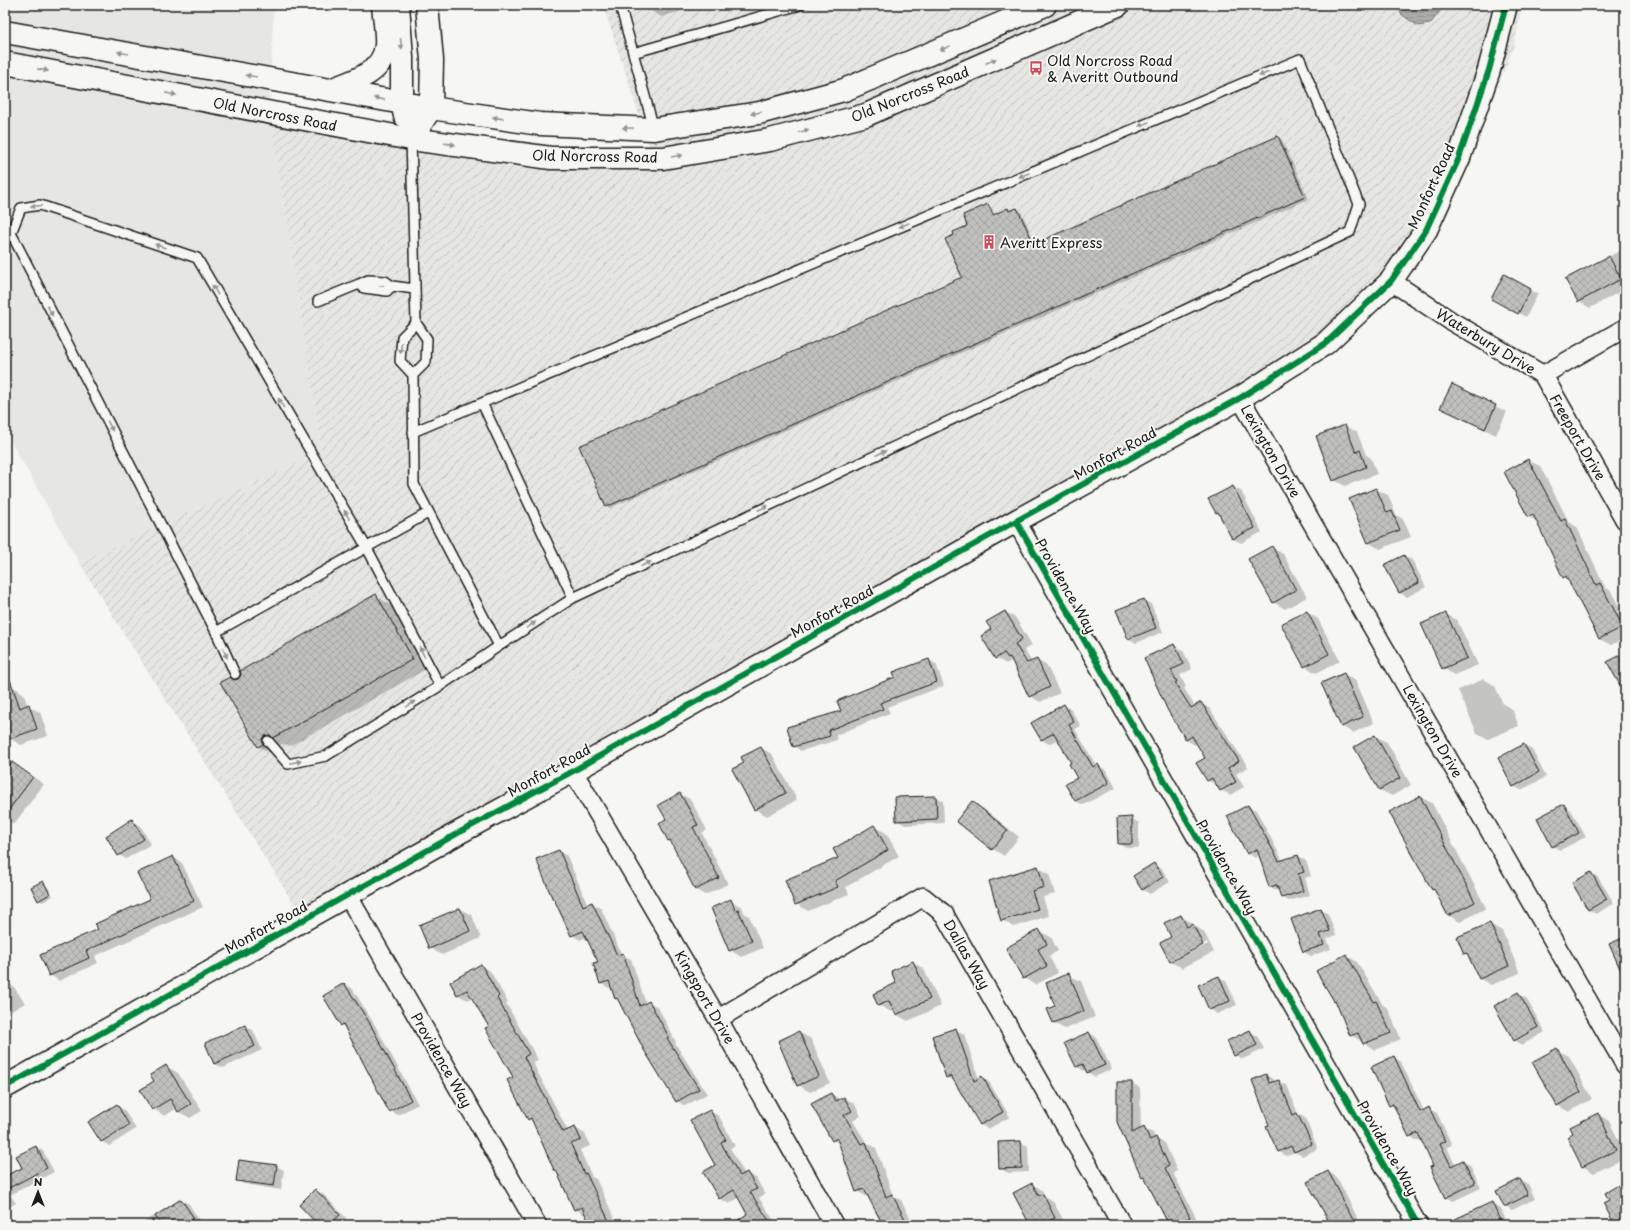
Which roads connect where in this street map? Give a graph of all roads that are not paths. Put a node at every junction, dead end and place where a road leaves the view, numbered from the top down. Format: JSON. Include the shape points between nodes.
{"nodes":[{"id":1,"x":383,"y":5,"type":"edge"},
{"id":2,"x":398,"y":5,"type":"edge"},
{"id":3,"x":427,"y":5,"type":"edge"},
{"id":4,"x":620,"y":5,"type":"edge"},
{"id":5,"x":800,"y":5,"type":"edge"},
{"id":6,"x":1045,"y":5,"type":"edge"},
{"id":7,"x":1118,"y":5,"type":"edge"},
{"id":8,"x":1506,"y":5,"type":"edge"},
{"id":9,"x":5,"y":32,"type":"edge"},
{"id":10,"x":633,"y":53,"type":"junction"},
{"id":11,"x":5,"y":63,"type":"edge"},
{"id":12,"x":330,"y":90,"type":"junction"},
{"id":13,"x":402,"y":103,"type":"junction"},
{"id":14,"x":431,"y":108,"type":"junction"},
{"id":15,"x":654,"y":129,"type":"junction"},
{"id":16,"x":411,"y":139,"type":"junction"},
{"id":17,"x":1391,"y":281,"type":"junction"},
{"id":18,"x":415,"y":289,"type":"junction"},
{"id":19,"x":318,"y":301,"type":"dead end"},
{"id":20,"x":416,"y":323,"type":"junction"},
{"id":21,"x":1625,"y":328,"type":"edge"},
{"id":22,"x":413,"y":375,"type":"junction"},
{"id":23,"x":1542,"y":375,"type":"junction"},
{"id":24,"x":1240,"y":398,"type":"junction"},
{"id":25,"x":482,"y":403,"type":"junction"},
{"id":26,"x":413,"y":432,"type":"junction"},
{"id":27,"x":428,"y":513,"type":"junction"},
{"id":28,"x":1625,"y":520,"type":"edge"},
{"id":29,"x":1016,"y":521,"type":"junction"},
{"id":30,"x":366,"y":548,"type":"junction"},
{"id":31,"x":573,"y":598,"type":"junction"},
{"id":32,"x":216,"y":632,"type":"junction"},
{"id":33,"x":498,"y":646,"type":"junction"},
{"id":34,"x":235,"y":674,"type":"dead end"},
{"id":35,"x":440,"y":686,"type":"junction"},
{"id":36,"x":268,"y":741,"type":"dead end"},
{"id":37,"x":573,"y":770,"type":"junction"},
{"id":38,"x":348,"y":896,"type":"junction"},
{"id":39,"x":718,"y":1019,"type":"junction"},
{"id":40,"x":1625,"y":1065,"type":"edge"},
{"id":41,"x":5,"y":1087,"type":"edge"},
{"id":42,"x":537,"y":1225,"type":"edge"},
{"id":43,"x":834,"y":1225,"type":"edge"},
{"id":44,"x":1122,"y":1225,"type":"edge"},
{"id":45,"x":1418,"y":1225,"type":"edge"}],
"edges":[{"from":1,"to":12,"type":"main road","via":[[386,46],[382,57],[374,69],[360,78]]},
{"from":2,"to":13,"type":"main road","one_way":true},
{"from":3,"to":14,"type":"main road","via":[[432,60]]},
{"from":4,"to":10,"type":"lane"},
{"from":5,"to":10,"type":"lane"},
{"from":6,"to":15,"type":"main road","name":"Old Norcross Road","one_way":true,"via":[[844,90],[759,113]]},
{"from":16,"to":7,"type":"main road","name":"Old Norcross Road","one_way":true,"via":[[551,158],[663,158],[770,140],[866,115]]},
{"from":8,"to":17,"type":"main road","name":"Monfort Road","via":[[1489,70],[1459,158],[1426,230]]},
{"from":12,"to":9,"type":"main road","name":"Old Norcross Road","one_way":true},
{"from":10,"to":15,"type":"lane"},
{"from":11,"to":16,"type":"main road","name":"Old Norcross Road","one_way":true},
{"from":13,"to":12,"type":"main road","name":"Old Norcross Road","one_way":true},
{"from":13,"to":14,"type":"main road","name":"Old Norcross Road"},
{"from":13,"to":16,"type":"main road"},
{"from":15,"to":14,"type":"main road","name":"Old Norcross Road","one_way":true,"via":[[540,124]]},
{"from":14,"to":16,"type":"main road"},
{"from":16,"to":18,"type":"lane"},
{"from":17,"to":23,"type":"street","name":"Waterbury Drive","via":[[1451,321]]},
{"from":17,"to":24,"type":"main road","name":"Monfort Road","via":[[1326,343]]},
{"from":18,"to":19,"type":"lane","via":[[392,286],[385,281],[368,280]]},
{"from":18,"to":20,"type":"lane"},
{"from":20,"to":22,"type":"lane","via":[[427,339],[426,362]]},
{"from":20,"to":22,"type":"lane","one_way":true,"via":[[402,337],[400,360]]},
{"from":21,"to":23,"type":"street","name":"Waterbury Drive"},
{"from":22,"to":26,"type":"lane"},
{"from":23,"to":28,"type":"street","name":"Freeport Drive"},
{"from":24,"to":29,"type":"main road","name":"Monfort Road"},
{"from":24,"to":40,"type":"street","name":"Lexington Drive"},
{"from":25,"to":26,"type":"lane"},
{"from":25,"to":31,"type":"lane"},
{"from":31,"to":25,"type":"lane","one_way":true,"via":[[1350,232],[1359,204],[1300,59]]},
{"from":26,"to":27,"type":"lane","via":[[414,484]]},
{"from":27,"to":30,"type":"lane"},
{"from":27,"to":33,"type":"lane"},
{"from":29,"to":37,"type":"main road","name":"Monfort Road"},
{"from":29,"to":45,"type":"street","name":"Providence Way"},
{"from":30,"to":32,"type":"lane"},
{"from":30,"to":32,"type":"lane","one_way":true,"via":[[196,258],[40,205],[21,208],[11,233]]},
{"from":35,"to":30,"type":"lane","one_way":true},
{"from":33,"to":31,"type":"lane","one_way":true},
{"from":32,"to":34,"type":"lane","one_way":true},
{"from":33,"to":35,"type":"lane"},
{"from":36,"to":35,"type":"lane","one_way":true,"via":[[288,764],[326,756]]},
{"from":37,"to":38,"type":"main road","name":"Monfort Road"},
{"from":37,"to":39,"type":"street","name":"Kingsport Drive"},
{"from":38,"to":41,"type":"main road","name":"Monfort Road"},
{"from":38,"to":42,"type":"street","name":"Providence Way"},
{"from":39,"to":43,"type":"street","name":"Kingsport Drive"},
{"from":39,"to":44,"type":"street","name":"Dallas Way","via":[[923,897],[944,914]]}]}
